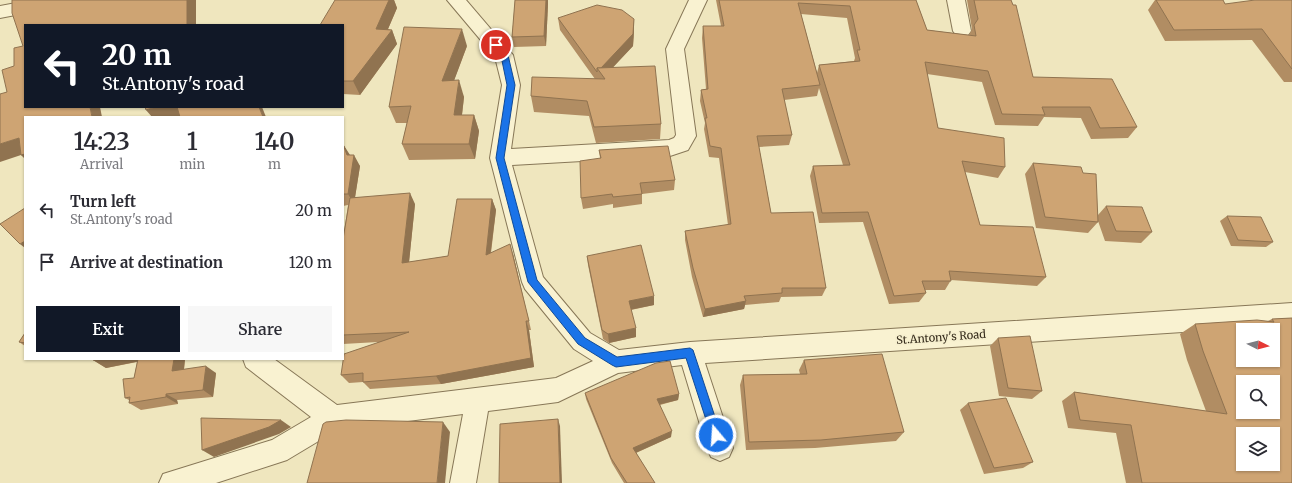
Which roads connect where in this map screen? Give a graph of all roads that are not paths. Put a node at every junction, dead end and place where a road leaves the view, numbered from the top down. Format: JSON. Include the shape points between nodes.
{"nodes":[{"id":1,"x":62,"y":0,"type":"edge"},
{"id":2,"x":456,"y":0,"type":"edge"},
{"id":3,"x":698,"y":0,"type":"edge"},
{"id":4,"x":956,"y":0,"type":"edge"},
{"id":5,"x":0,"y":12,"type":"edge"},
{"id":6,"x":962,"y":31,"type":"dead end"},
{"id":7,"x":500,"y":158,"type":"junction"},
{"id":8,"x":1292,"y":314,"type":"edge"},
{"id":9,"x":690,"y":353,"type":"junction"},
{"id":10,"x":256,"y":360,"type":"edge"},
{"id":11,"x":616,"y":362,"type":"junction"},
{"id":12,"x":478,"y":400,"type":"junction"},
{"id":13,"x":333,"y":418,"type":"junction"},
{"id":14,"x":720,"y":448,"type":"dead end"},
{"id":15,"x":172,"y":483,"type":"edge"},
{"id":16,"x":463,"y":483,"type":"edge"}],
"edges":[{"from":1,"to":5,"type":"street"},
{"from":2,"to":7,"type":"street","via":[[504,55],[511,85]]},
{"from":3,"to":7,"type":"street","via":[[675,49],[686,136],[681,144],[670,148]]},
{"from":4,"to":6,"type":"street"},
{"from":7,"to":11,"type":"street","via":[[533,282],[582,341]]},
{"from":8,"to":9,"type":"street","name":"St.Antony's Road"},
{"from":9,"to":11,"type":"street"},
{"from":9,"to":14,"type":"street"},
{"from":10,"to":13,"type":"street"},
{"from":11,"to":12,"type":"street","via":[[558,390]]},
{"from":12,"to":13,"type":"street"},
{"from":12,"to":16,"type":"street"},
{"from":13,"to":15,"type":"street","via":[[278,451]]}]}
